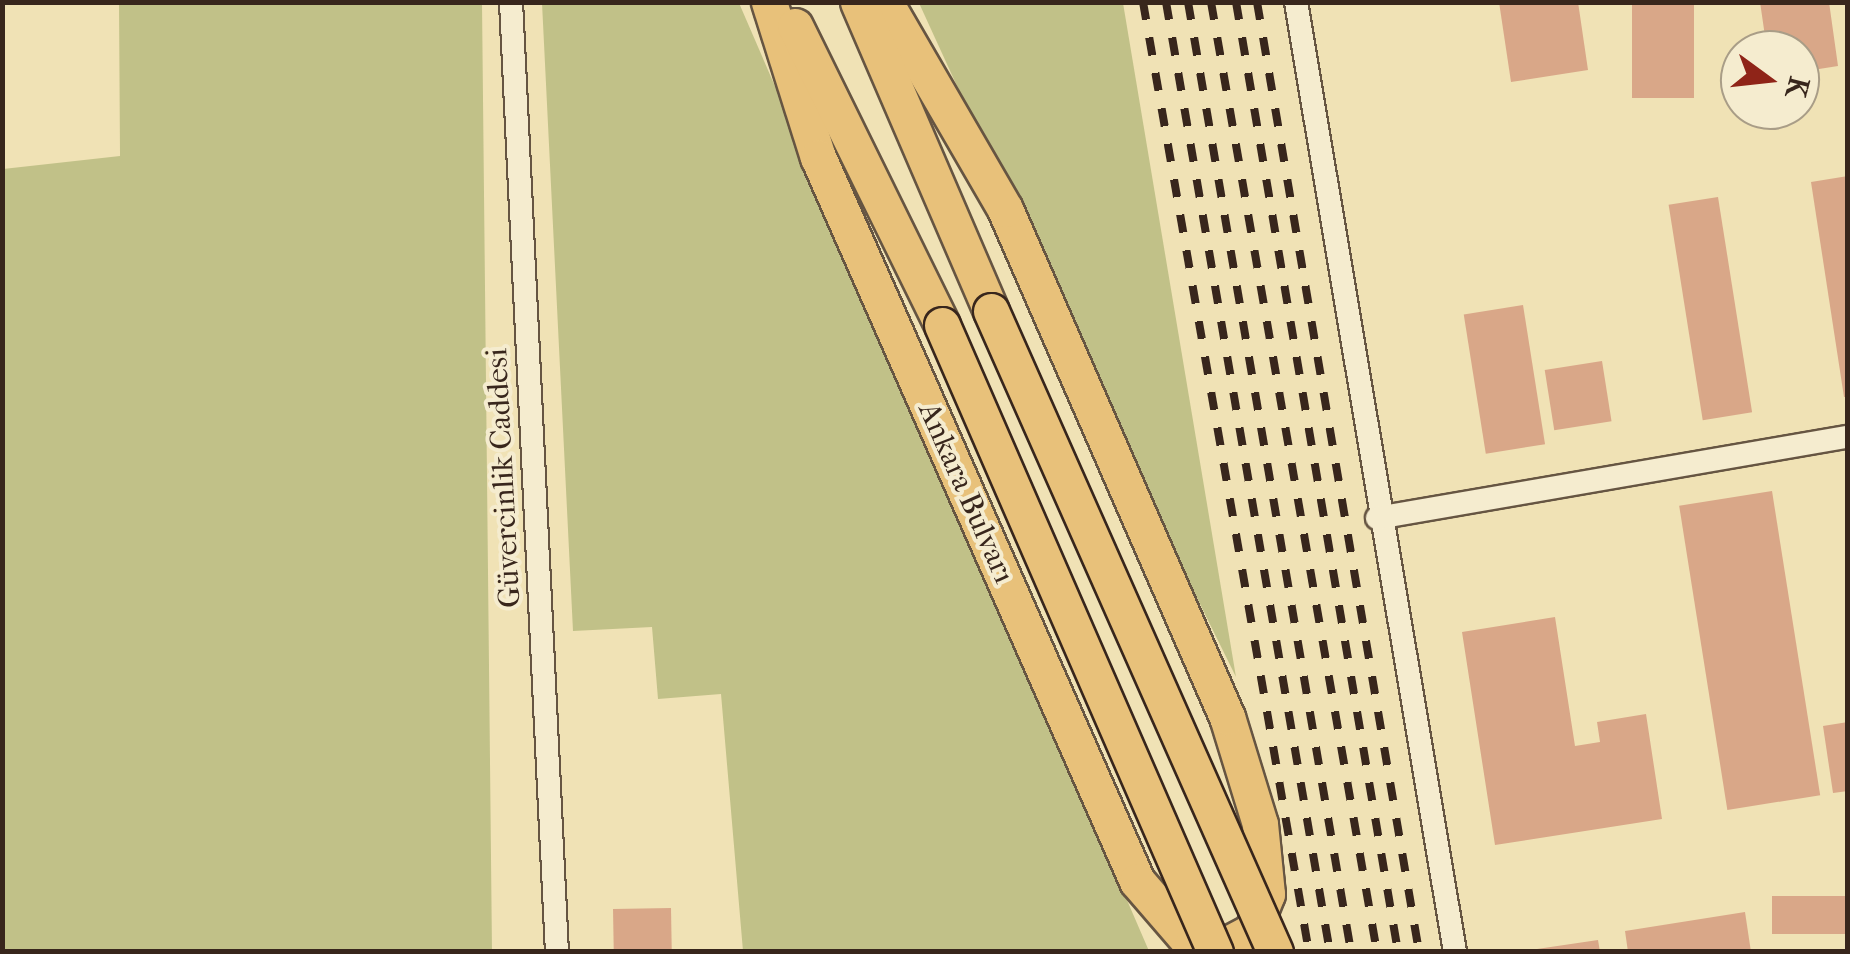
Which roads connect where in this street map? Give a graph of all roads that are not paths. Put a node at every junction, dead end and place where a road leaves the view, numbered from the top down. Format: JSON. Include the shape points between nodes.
{"nodes":[{"id":1,"x":511,"y":2,"type":"edge"},
{"id":2,"x":768,"y":2,"type":"edge"},
{"id":3,"x":784,"y":2,"type":"edge"},
{"id":4,"x":858,"y":2,"type":"edge"},
{"id":5,"x":885,"y":2,"type":"edge"},
{"id":6,"x":1296,"y":2,"type":"edge"},
{"id":7,"x":1848,"y":436,"type":"edge"},
{"id":8,"x":1378,"y":518,"type":"junction"},
{"id":9,"x":558,"y":952,"type":"edge"},
{"id":10,"x":1215,"y":952,"type":"edge"},
{"id":11,"x":1275,"y":952,"type":"edge"},
{"id":12,"x":1454,"y":952,"type":"edge"}],
"edges":[{"from":1,"to":9,"type":"street","name":"Güvercinlik Caddesi"},
{"from":2,"to":5,"type":"main road","name":"Ankara Bulvarı","via":[[818,158],[1137,881],[1192,945],[1224,946],[1252,931],[1267,894],[1260,824],[1227,717],[1005,208]]},
{"from":3,"to":10,"type":"main road","name":"Ankara Bulvarı","bridge":true,"via":[[942,325]]},
{"from":4,"to":11,"type":"main road","bridge":true},
{"from":6,"to":8,"type":"street"},
{"from":7,"to":8,"type":"street"},
{"from":8,"to":12,"type":"street"}]}
